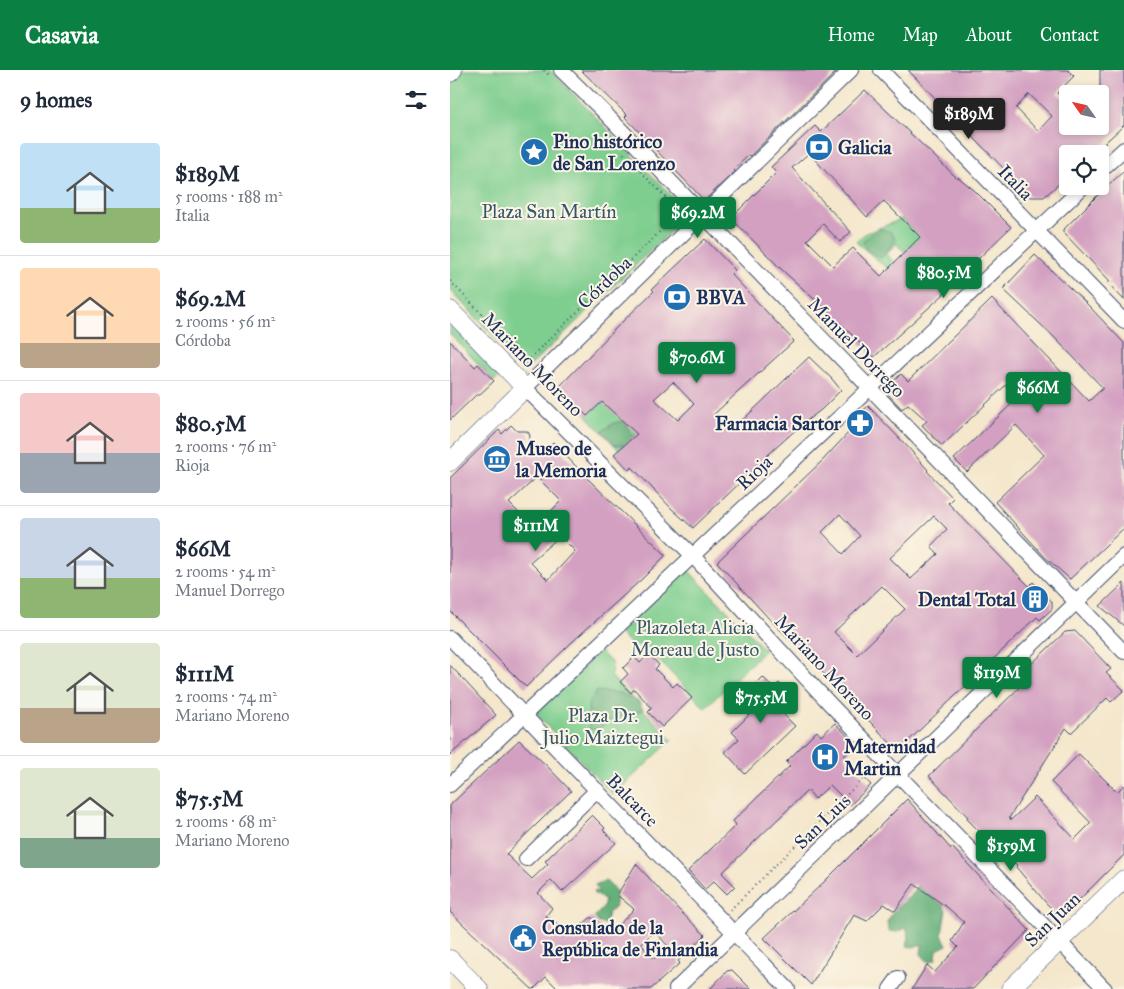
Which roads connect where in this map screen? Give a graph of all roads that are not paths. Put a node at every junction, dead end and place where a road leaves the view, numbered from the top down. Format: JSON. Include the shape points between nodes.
{"nodes":[{"id":1,"x":453,"y":70,"type":"edge"},
{"id":2,"x":561,"y":70,"type":"edge"},
{"id":3,"x":851,"y":70,"type":"edge"},
{"id":4,"x":881,"y":70,"type":"edge"},
{"id":5,"x":450,"y":73,"type":"edge"},
{"id":6,"x":1124,"y":149,"type":"edge"},
{"id":7,"x":1109,"y":163,"type":"edge"},
{"id":8,"x":1074,"y":195,"type":"edge"},
{"id":9,"x":703,"y":215,"type":"junction"},
{"id":10,"x":1037,"y":230,"type":"junction"},
{"id":11,"x":450,"y":310,"type":"edge"},
{"id":12,"x":1124,"y":321,"type":"edge"},
{"id":13,"x":525,"y":388,"type":"junction"},
{"id":14,"x":870,"y":388,"type":"junction"},
{"id":15,"x":450,"y":462,"type":"edge"},
{"id":16,"x":692,"y":555,"type":"junction"},
{"id":17,"x":1124,"y":556,"type":"edge"},
{"id":18,"x":1076,"y":602,"type":"junction"},
{"id":19,"x":450,"y":638,"type":"edge"},
{"id":20,"x":1124,"y":652,"type":"edge"},
{"id":21,"x":524,"y":714,"type":"junction"},
{"id":22,"x":898,"y":774,"type":"junction"},
{"id":23,"x":450,"y":785,"type":"edge"},
{"id":24,"x":597,"y":790,"type":"junction"},
{"id":25,"x":526,"y":859,"type":"dead end"},
{"id":26,"x":1124,"y":879,"type":"edge"},
{"id":27,"x":734,"y":932,"type":"junction"},
{"id":28,"x":1059,"y":942,"type":"junction"},
{"id":29,"x":450,"y":959,"type":"edge"},
{"id":30,"x":479,"y":989,"type":"edge"},
{"id":31,"x":676,"y":989,"type":"edge"},
{"id":32,"x":788,"y":989,"type":"edge"},
{"id":33,"x":1010,"y":989,"type":"edge"},
{"id":34,"x":1105,"y":989,"type":"edge"}],
"edges":[{"from":1,"to":5,"type":"main road"},
{"from":2,"to":9,"type":"street","name":"Manuel Dorrego"},
{"from":3,"to":9,"type":"street","name":"Córdoba"},
{"from":4,"to":10,"type":"street","name":"Italia"},
{"from":6,"to":7,"type":"street"},
{"from":8,"to":10,"type":"street","name":"Rioja"},
{"from":9,"to":13,"type":"street","name":"Córdoba"},
{"from":9,"to":14,"type":"street","name":"Manuel Dorrego"},
{"from":10,"to":12,"type":"street","name":"Italia"},
{"from":10,"to":14,"type":"street","name":"Rioja"},
{"from":11,"to":13,"type":"main road","name":"Mariano Moreno"},
{"from":13,"to":15,"type":"main road","name":"Córdoba"},
{"from":13,"to":16,"type":"street","name":"Mariano Moreno"},
{"from":14,"to":16,"type":"street","name":"Rioja"},
{"from":14,"to":18,"type":"street","name":"Manuel Dorrego"},
{"from":16,"to":21,"type":"street","name":"Rioja"},
{"from":16,"to":22,"type":"street","name":"Mariano Moreno"},
{"from":17,"to":18,"type":"street","name":"San Luis"},
{"from":18,"to":20,"type":"street","name":"Manuel Dorrego"},
{"from":18,"to":22,"type":"street","name":"San Luis"},
{"from":19,"to":21,"type":"street","name":"Balcarce"},
{"from":21,"to":23,"type":"street","name":"Rioja"},
{"from":21,"to":24,"type":"street","name":"Balcarce"},
{"from":22,"to":27,"type":"street","name":"San Luis"},
{"from":22,"to":28,"type":"street","name":"Mariano Moreno"},
{"from":24,"to":25,"type":"street"},
{"from":24,"to":27,"type":"street","name":"Balcarce"},
{"from":26,"to":28,"type":"main road","name":"San Juan"},
{"from":27,"to":31,"type":"street","name":"San Luis"},
{"from":27,"to":32,"type":"street","name":"Balcarce"},
{"from":28,"to":33,"type":"main road","name":"San Juan"},
{"from":28,"to":34,"type":"street","name":"Mariano Moreno"},
{"from":29,"to":30,"type":"main road"}]}
